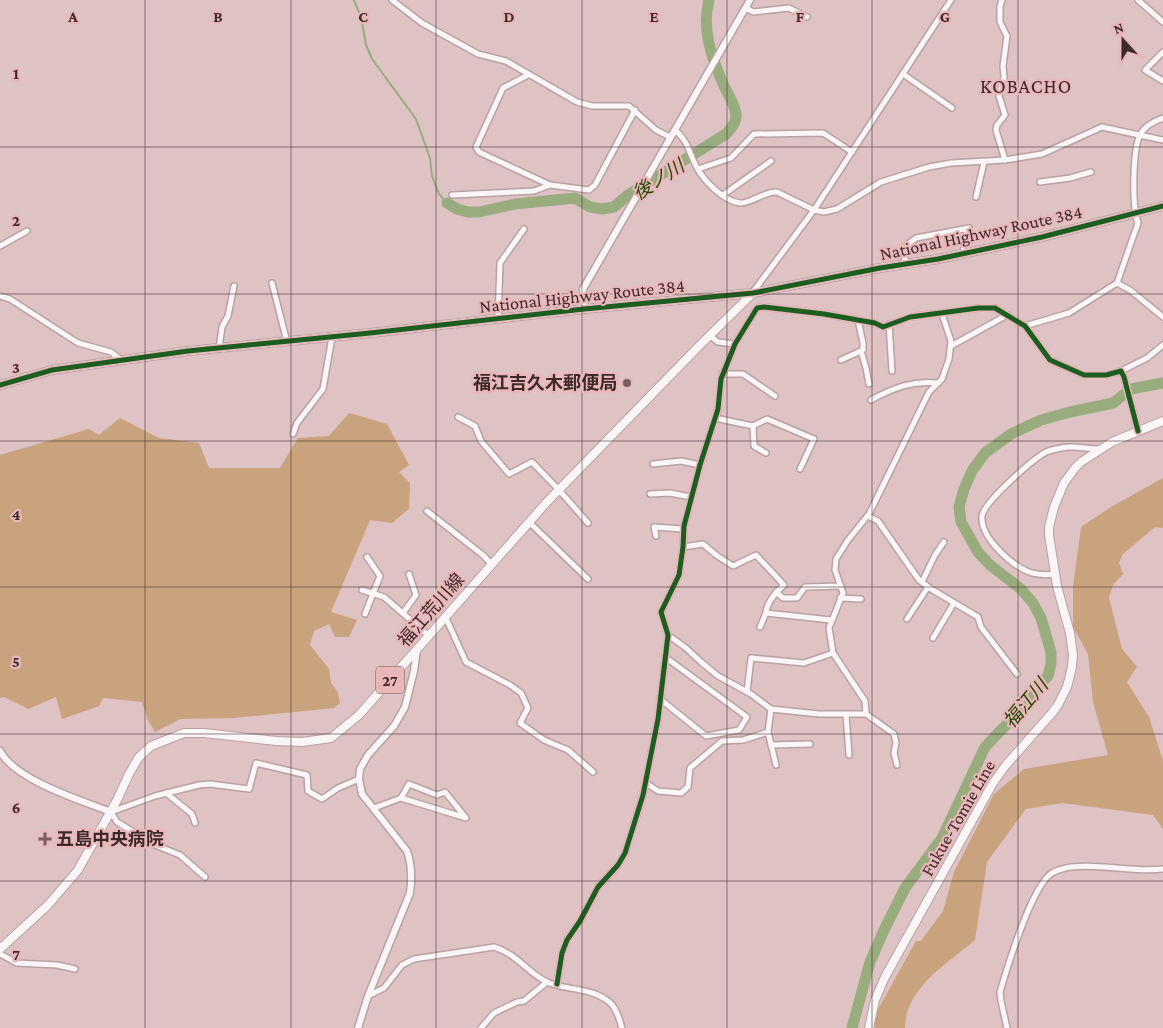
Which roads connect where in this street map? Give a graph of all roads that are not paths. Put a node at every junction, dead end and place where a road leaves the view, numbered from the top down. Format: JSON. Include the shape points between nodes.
{"nodes":[{"id":1,"x":392,"y":0,"type":"edge"},
{"id":2,"x":750,"y":0,"type":"edge"},
{"id":3,"x":951,"y":0,"type":"edge"},
{"id":4,"x":1002,"y":0,"type":"edge"},
{"id":5,"x":1138,"y":0,"type":"edge"},
{"id":6,"x":746,"y":8,"type":"junction"},
{"id":7,"x":807,"y":17,"type":"dead end"},
{"id":8,"x":1163,"y":22,"type":"edge"},
{"id":9,"x":1163,"y":52,"type":"edge"},
{"id":10,"x":903,"y":74,"type":"junction"},
{"id":11,"x":528,"y":75,"type":"junction"},
{"id":12,"x":1163,"y":81,"type":"edge"},
{"id":13,"x":952,"y":108,"type":"dead end"},
{"id":14,"x":635,"y":110,"type":"junction"},
{"id":15,"x":1163,"y":118,"type":"edge"},
{"id":16,"x":675,"y":130,"type":"junction"},
{"id":17,"x":1140,"y":134,"type":"junction"},
{"id":18,"x":670,"y":137,"type":"junction"},
{"id":19,"x":1163,"y":140,"type":"edge"},
{"id":20,"x":852,"y":152,"type":"junction"},
{"id":21,"x":1005,"y":160,"type":"junction"},
{"id":22,"x":771,"y":161,"type":"dead end"},
{"id":23,"x":984,"y":162,"type":"junction"},
{"id":24,"x":698,"y":169,"type":"junction"},
{"id":25,"x":1091,"y":172,"type":"dead end"},
{"id":26,"x":1040,"y":182,"type":"dead end"},
{"id":27,"x":550,"y":185,"type":"junction"},
{"id":28,"x":452,"y":195,"type":"dead end"},
{"id":29,"x":723,"y":195,"type":"junction"},
{"id":30,"x":976,"y":197,"type":"dead end"},
{"id":31,"x":1163,"y":206,"type":"edge"},
{"id":32,"x":814,"y":210,"type":"junction"},
{"id":33,"x":1135,"y":213,"type":"junction"},
{"id":34,"x":524,"y":229,"type":"dead end"},
{"id":35,"x":27,"y":231,"type":"dead end"},
{"id":36,"x":0,"y":246,"type":"edge"},
{"id":37,"x":963,"y":254,"type":"junction"},
{"id":38,"x":906,"y":264,"type":"junction"},
{"id":39,"x":272,"y":283,"type":"dead end"},
{"id":40,"x":1117,"y":283,"type":"junction"},
{"id":41,"x":234,"y":286,"type":"dead end"},
{"id":42,"x":753,"y":293,"type":"junction"},
{"id":43,"x":0,"y":296,"type":"edge"},
{"id":44,"x":584,"y":309,"type":"junction"},
{"id":45,"x":942,"y":314,"type":"junction"},
{"id":46,"x":1007,"y":315,"type":"junction"},
{"id":47,"x":1163,"y":317,"type":"edge"},
{"id":48,"x":498,"y":318,"type":"junction"},
{"id":49,"x":858,"y":320,"type":"junction"},
{"id":50,"x":889,"y":324,"type":"junction"},
{"id":51,"x":1026,"y":326,"type":"junction"},
{"id":52,"x":709,"y":335,"type":"junction"},
{"id":53,"x":332,"y":337,"type":"junction"},
{"id":54,"x":287,"y":342,"type":"junction"},
{"id":55,"x":735,"y":344,"type":"junction"},
{"id":56,"x":951,"y":346,"type":"junction"},
{"id":57,"x":1163,"y":346,"type":"edge"},
{"id":58,"x":219,"y":349,"type":"junction"},
{"id":59,"x":861,"y":351,"type":"junction"},
{"id":60,"x":121,"y":360,"type":"junction"},
{"id":61,"x":841,"y":360,"type":"dead end"},
{"id":62,"x":892,"y":371,"type":"dead end"},
{"id":63,"x":1120,"y":372,"type":"junction"},
{"id":64,"x":722,"y":374,"type":"junction"},
{"id":65,"x":938,"y":383,"type":"junction"},
{"id":66,"x":869,"y":384,"type":"dead end"},
{"id":67,"x":0,"y":385,"type":"edge"},
{"id":68,"x":776,"y":396,"type":"dead end"},
{"id":69,"x":871,"y":400,"type":"dead end"},
{"id":70,"x":458,"y":417,"type":"dead end"},
{"id":71,"x":715,"y":418,"type":"junction"},
{"id":72,"x":1163,"y":421,"type":"edge"},
{"id":73,"x":753,"y":426,"type":"junction"},
{"id":74,"x":1138,"y":431,"type":"junction"},
{"id":75,"x":293,"y":434,"type":"dead end"},
{"id":76,"x":1099,"y":449,"type":"junction"},
{"id":77,"x":766,"y":453,"type":"dead end"},
{"id":78,"x":654,"y":464,"type":"dead end"},
{"id":79,"x":700,"y":465,"type":"junction"},
{"id":80,"x":800,"y":469,"type":"dead end"},
{"id":81,"x":559,"y":490,"type":"junction"},
{"id":82,"x":650,"y":494,"type":"dead end"},
{"id":83,"x":691,"y":497,"type":"junction"},
{"id":84,"x":427,"y":511,"type":"dead end"},
{"id":85,"x":868,"y":516,"type":"junction"},
{"id":86,"x":529,"y":522,"type":"junction"},
{"id":87,"x":588,"y":523,"type":"dead end"},
{"id":88,"x":684,"y":529,"type":"junction"},
{"id":89,"x":656,"y":536,"type":"dead end"},
{"id":90,"x":944,"y":542,"type":"dead end"},
{"id":91,"x":683,"y":547,"type":"junction"},
{"id":92,"x":367,"y":557,"type":"dead end"},
{"id":93,"x":491,"y":564,"type":"junction"},
{"id":94,"x":409,"y":574,"type":"dead end"},
{"id":95,"x":1055,"y":574,"type":"junction"},
{"id":96,"x":588,"y":579,"type":"dead end"},
{"id":97,"x":922,"y":582,"type":"junction"},
{"id":98,"x":841,"y":586,"type":"junction"},
{"id":99,"x":928,"y":587,"type":"junction"},
{"id":100,"x":362,"y":590,"type":"dead end"},
{"id":101,"x":776,"y":592,"type":"junction"},
{"id":102,"x":373,"y":594,"type":"junction"},
{"id":103,"x":840,"y":598,"type":"junction"},
{"id":104,"x":861,"y":599,"type":"dead end"},
{"id":105,"x":954,"y":603,"type":"junction"},
{"id":106,"x":402,"y":613,"type":"junction"},
{"id":107,"x":766,"y":613,"type":"junction"},
{"id":108,"x":365,"y":614,"type":"dead end"},
{"id":109,"x":445,"y":616,"type":"junction"},
{"id":110,"x":831,"y":620,"type":"junction"},
{"id":111,"x":907,"y":620,"type":"dead end"},
{"id":112,"x":760,"y":627,"type":"dead end"},
{"id":113,"x":668,"y":635,"type":"junction"},
{"id":114,"x":429,"y":636,"type":"junction"},
{"id":115,"x":933,"y":638,"type":"dead end"},
{"id":116,"x":417,"y":649,"type":"junction"},
{"id":117,"x":833,"y":653,"type":"junction"},
{"id":118,"x":665,"y":657,"type":"junction"},
{"id":119,"x":1017,"y":674,"type":"dead end"},
{"id":120,"x":747,"y":692,"type":"junction"},
{"id":121,"x":660,"y":699,"type":"junction"},
{"id":122,"x":771,"y":709,"type":"junction"},
{"id":123,"x":866,"y":714,"type":"junction"},
{"id":124,"x":846,"y":715,"type":"junction"},
{"id":125,"x":768,"y":732,"type":"junction"},
{"id":126,"x":810,"y":744,"type":"dead end"},
{"id":127,"x":771,"y":745,"type":"junction"},
{"id":128,"x":0,"y":751,"type":"edge"},
{"id":129,"x":849,"y":755,"type":"dead end"},
{"id":130,"x":897,"y":764,"type":"dead end"},
{"id":131,"x":776,"y":765,"type":"dead end"},
{"id":132,"x":593,"y":772,"type":"dead end"},
{"id":133,"x":359,"y":779,"type":"junction"},
{"id":134,"x":646,"y":783,"type":"junction"},
{"id":135,"x":166,"y":793,"type":"junction"},
{"id":136,"x":401,"y":798,"type":"junction"},
{"id":137,"x":374,"y":808,"type":"junction"},
{"id":138,"x":111,"y":812,"type":"junction"},
{"id":139,"x":195,"y":823,"type":"dead end"},
{"id":140,"x":1163,"y":869,"type":"edge"},
{"id":141,"x":206,"y":877,"type":"dead end"},
{"id":142,"x":0,"y":949,"type":"edge"},
{"id":143,"x":0,"y":954,"type":"edge"},
{"id":144,"x":75,"y":968,"type":"dead end"},
{"id":145,"x":547,"y":982,"type":"junction"},
{"id":146,"x":556,"y":984,"type":"junction"},
{"id":147,"x":368,"y":996,"type":"junction"},
{"id":148,"x":358,"y":1028,"type":"edge"},
{"id":149,"x":481,"y":1028,"type":"edge"},
{"id":150,"x":622,"y":1028,"type":"edge"},
{"id":151,"x":869,"y":1028,"type":"edge"},
{"id":152,"x":1007,"y":1028,"type":"edge"}],
"edges":[{"from":1,"to":11,"type":"street","via":[[422,23],[470,50],[506,61]]},
{"from":2,"to":6,"type":"street"},
{"from":3,"to":10,"type":"street"},
{"from":4,"to":21,"type":"street","via":[[1000,22],[1007,36],[999,96],[1005,115],[996,130]]},
{"from":5,"to":8,"type":"street"},
{"from":6,"to":7,"type":"street","via":[[753,12],[789,8]]},
{"from":6,"to":16,"type":"street"},
{"from":9,"to":12,"type":"street","via":[[1145,70]]},
{"from":10,"to":13,"type":"street"},
{"from":10,"to":20,"type":"street"},
{"from":11,"to":14,"type":"street","via":[[577,102],[592,106],[629,106]]},
{"from":11,"to":27,"type":"street","via":[[503,88],[476,147],[479,152]]},
{"from":14,"to":18,"type":"street","via":[[656,130]]},
{"from":14,"to":27,"type":"street","via":[[595,185],[589,190]]},
{"from":15,"to":17,"type":"street","via":[[1151,123]]},
{"from":16,"to":18,"type":"street"},
{"from":16,"to":24,"type":"street","via":[[684,138]]},
{"from":17,"to":19,"type":"street"},
{"from":17,"to":21,"type":"street","via":[[1102,127],[1042,154]]},
{"from":17,"to":33,"type":"street","via":[[1134,160]]},
{"from":18,"to":44,"type":"street","via":[[583,289]]},
{"from":20,"to":24,"type":"street","via":[[823,133],[754,134],[731,158]]},
{"from":20,"to":32,"type":"street"},
{"from":21,"to":23,"type":"street"},
{"from":22,"to":29,"type":"street"},
{"from":23,"to":30,"type":"street"},
{"from":23,"to":32,"type":"street","via":[[929,167],[881,182],[837,209]]},
{"from":24,"to":29,"type":"street"},
{"from":25,"to":26,"type":"street"},
{"from":27,"to":28,"type":"street","via":[[534,191]]},
{"from":29,"to":32,"type":"street","via":[[741,203],[777,192]]},
{"from":31,"to":33,"type":"main road","name":"National Highway Route 384"},
{"from":32,"to":42,"type":"street"},
{"from":33,"to":37,"type":"main road","name":"National Highway Route 384"},
{"from":33,"to":40,"type":"street","via":[[1138,223]]},
{"from":34,"to":48,"type":"street","via":[[500,264]]},
{"from":35,"to":36,"type":"street"},
{"from":37,"to":38,"type":"main road","name":"National Highway Route 384"},
{"from":37,"to":38,"type":"street","via":[[969,228],[916,238],[903,248]]},
{"from":38,"to":42,"type":"main road","name":"National Highway Route 384"},
{"from":39,"to":54,"type":"street"},
{"from":40,"to":47,"type":"street"},
{"from":40,"to":51,"type":"street","via":[[1069,313]]},
{"from":41,"to":58,"type":"street"},
{"from":42,"to":44,"type":"main road","name":"National Highway Route 384"},
{"from":42,"to":52,"type":"main road","name":"福江荒川線","number":"27"},
{"from":43,"to":60,"type":"street","via":[[10,299],[78,343],[111,352]]},
{"from":44,"to":48,"type":"main road","name":"National Highway Route 384"},
{"from":45,"to":46,"type":"street","via":[[995,308]]},
{"from":45,"to":50,"type":"street","via":[[910,317]]},
{"from":45,"to":56,"type":"street"},
{"from":46,"to":51,"type":"street"},
{"from":46,"to":56,"type":"street"},
{"from":48,"to":53,"type":"main road","name":"National Highway Route 384"},
{"from":49,"to":50,"type":"street","via":[[883,327]]},
{"from":49,"to":55,"type":"street","via":[[757,308]]},
{"from":49,"to":59,"type":"street","via":[[863,344]]},
{"from":50,"to":62,"type":"street"},
{"from":51,"to":63,"type":"street","via":[[1050,360],[1084,375]]},
{"from":52,"to":55,"type":"street","via":[[718,342]]},
{"from":52,"to":81,"type":"main road","name":"福江荒川線","number":"27"},
{"from":53,"to":54,"type":"main road","name":"National Highway Route 384"},
{"from":53,"to":75,"type":"street","via":[[323,389],[297,422]]},
{"from":54,"to":58,"type":"main road","name":"National Highway Route 384"},
{"from":55,"to":64,"type":"street"},
{"from":56,"to":65,"type":"street"},
{"from":57,"to":63,"type":"street"},
{"from":58,"to":60,"type":"main road","name":"National Highway Route 384"},
{"from":59,"to":61,"type":"street"},
{"from":59,"to":66,"type":"street"},
{"from":60,"to":67,"type":"main road","name":"National Highway Route 384","via":[[52,370]]},
{"from":63,"to":74,"type":"street"},
{"from":64,"to":68,"type":"street","via":[[743,374]]},
{"from":64,"to":71,"type":"street"},
{"from":65,"to":69,"type":"street","via":[[904,385]]},
{"from":65,"to":85,"type":"street","via":[[928,392]]},
{"from":70,"to":81,"type":"street","via":[[475,426],[480,441],[509,474],[532,462]]},
{"from":71,"to":73,"type":"street"},
{"from":71,"to":79,"type":"street"},
{"from":72,"to":74,"type":"main road","name":"Fukue-Tomie Line"},
{"from":73,"to":77,"type":"street","via":[[754,446]]},
{"from":73,"to":80,"type":"street","via":[[767,419],[814,439]]},
{"from":74,"to":76,"type":"main road","name":"Fukue-Tomie Line"},
{"from":76,"to":95,"type":"main road","name":"Fukue-Tomie Line","via":[[1070,474],[1054,508],[1049,535]]},
{"from":76,"to":95,"type":"street","via":[[1064,447],[1047,452],[1010,482],[984,510],[982,517],[989,538],[1010,561],[1030,573]]},
{"from":78,"to":79,"type":"street","via":[[682,461]]},
{"from":79,"to":83,"type":"street"},
{"from":81,"to":86,"type":"main road","name":"福江荒川線","number":"27"},
{"from":81,"to":87,"type":"street"},
{"from":82,"to":83,"type":"street"},
{"from":83,"to":88,"type":"street"},
{"from":84,"to":93,"type":"street"},
{"from":85,"to":97,"type":"street","via":[[878,521]]},
{"from":85,"to":98,"type":"street","via":[[836,559],[835,570]]},
{"from":86,"to":93,"type":"main road","name":"福江荒川線","number":"27"},
{"from":86,"to":96,"type":"street"},
{"from":88,"to":89,"type":"street","via":[[654,527]]},
{"from":88,"to":91,"type":"street"},
{"from":90,"to":97,"type":"street"},
{"from":91,"to":101,"type":"street","via":[[703,544],[733,566],[756,555],[784,584]]},
{"from":91,"to":113,"type":"street","via":[[678,575],[661,612]]},
{"from":92,"to":102,"type":"street","via":[[380,576]]},
{"from":93,"to":109,"type":"main road","name":"福江荒川線","number":"27"},
{"from":94,"to":106,"type":"street","via":[[416,595]]},
{"from":95,"to":151,"type":"main road","name":"Fukue-Tomie Line","via":[[1072,644],[1072,667],[1067,687],[1052,713],[993,783],[885,978],[875,1000]]},
{"from":97,"to":99,"type":"street"},
{"from":98,"to":101,"type":"street","via":[[805,586],[797,598],[783,598]]},
{"from":98,"to":103,"type":"street","via":[[843,593]]},
{"from":99,"to":105,"type":"street"},
{"from":99,"to":111,"type":"street"},
{"from":100,"to":102,"type":"street"},
{"from":101,"to":107,"type":"street"},
{"from":102,"to":106,"type":"street","via":[[384,596]]},
{"from":102,"to":108,"type":"street"},
{"from":103,"to":104,"type":"street"},
{"from":103,"to":110,"type":"street"},
{"from":105,"to":115,"type":"street"},
{"from":105,"to":119,"type":"street","via":[[978,617],[981,627]]},
{"from":106,"to":114,"type":"street"},
{"from":107,"to":110,"type":"street"},
{"from":107,"to":112,"type":"street"},
{"from":109,"to":114,"type":"main road","name":"福江荒川線","number":"27"},
{"from":109,"to":132,"type":"street","via":[[466,662],[521,693],[528,708],[520,723],[544,740],[568,750]]},
{"from":110,"to":117,"type":"street"},
{"from":113,"to":118,"type":"street"},
{"from":113,"to":120,"type":"street","via":[[718,676]]},
{"from":114,"to":116,"type":"main road","name":"福江荒川線","number":"27"},
{"from":116,"to":133,"type":"street","via":[[405,707],[394,726],[368,755],[360,769]]},
{"from":116,"to":138,"type":"main road","name":"福江荒川線","number":"27","via":[[359,715],[331,738],[302,742],[184,733],[151,746],[139,757]]},
{"from":117,"to":120,"type":"street","via":[[804,663],[751,658]]},
{"from":117,"to":123,"type":"street","via":[[865,701]]},
{"from":118,"to":121,"type":"street"},
{"from":118,"to":121,"type":"street","via":[[747,718],[739,730],[706,736]]},
{"from":120,"to":122,"type":"street"},
{"from":121,"to":134,"type":"street"},
{"from":122,"to":124,"type":"street"},
{"from":122,"to":125,"type":"street"},
{"from":123,"to":124,"type":"street"},
{"from":123,"to":130,"type":"street","via":[[894,734]]},
{"from":124,"to":129,"type":"street"},
{"from":125,"to":127,"type":"street"},
{"from":125,"to":134,"type":"street","via":[[715,745],[690,768],[688,787],[681,793],[658,791]]},
{"from":126,"to":127,"type":"street"},
{"from":127,"to":131,"type":"street"},
{"from":128,"to":138,"type":"street","via":[[26,777]]},
{"from":133,"to":135,"type":"street","via":[[322,799],[308,791],[307,775],[256,763],[249,789],[199,784]]},
{"from":133,"to":137,"type":"street","via":[[362,794]]},
{"from":134,"to":146,"type":"street","via":[[625,853],[598,888],[567,940]]},
{"from":135,"to":138,"type":"street"},
{"from":135,"to":139,"type":"street","via":[[192,814]]},
{"from":136,"to":136,"type":"street","via":[[438,809],[466,818],[445,792],[437,795],[409,784]]},
{"from":136,"to":137,"type":"street"},
{"from":137,"to":147,"type":"street","via":[[407,850],[412,879],[410,893]]},
{"from":138,"to":141,"type":"street","via":[[117,822],[155,845],[180,854]]},
{"from":138,"to":142,"type":"main road","name":"福江荒川線","number":"27","via":[[78,870],[48,905]]},
{"from":140,"to":152,"type":"street","via":[[1071,867],[1052,873],[1044,881],[1026,917],[1000,992]]},
{"from":143,"to":144,"type":"street","via":[[17,963]]},
{"from":145,"to":146,"type":"street"},
{"from":145,"to":147,"type":"street","via":[[517,958],[494,947],[414,959],[402,965],[384,988]]},
{"from":145,"to":149,"type":"street","via":[[524,1001],[494,1014]]},
{"from":146,"to":150,"type":"street","via":[[593,993],[609,1001]]},
{"from":147,"to":148,"type":"street"}]}
